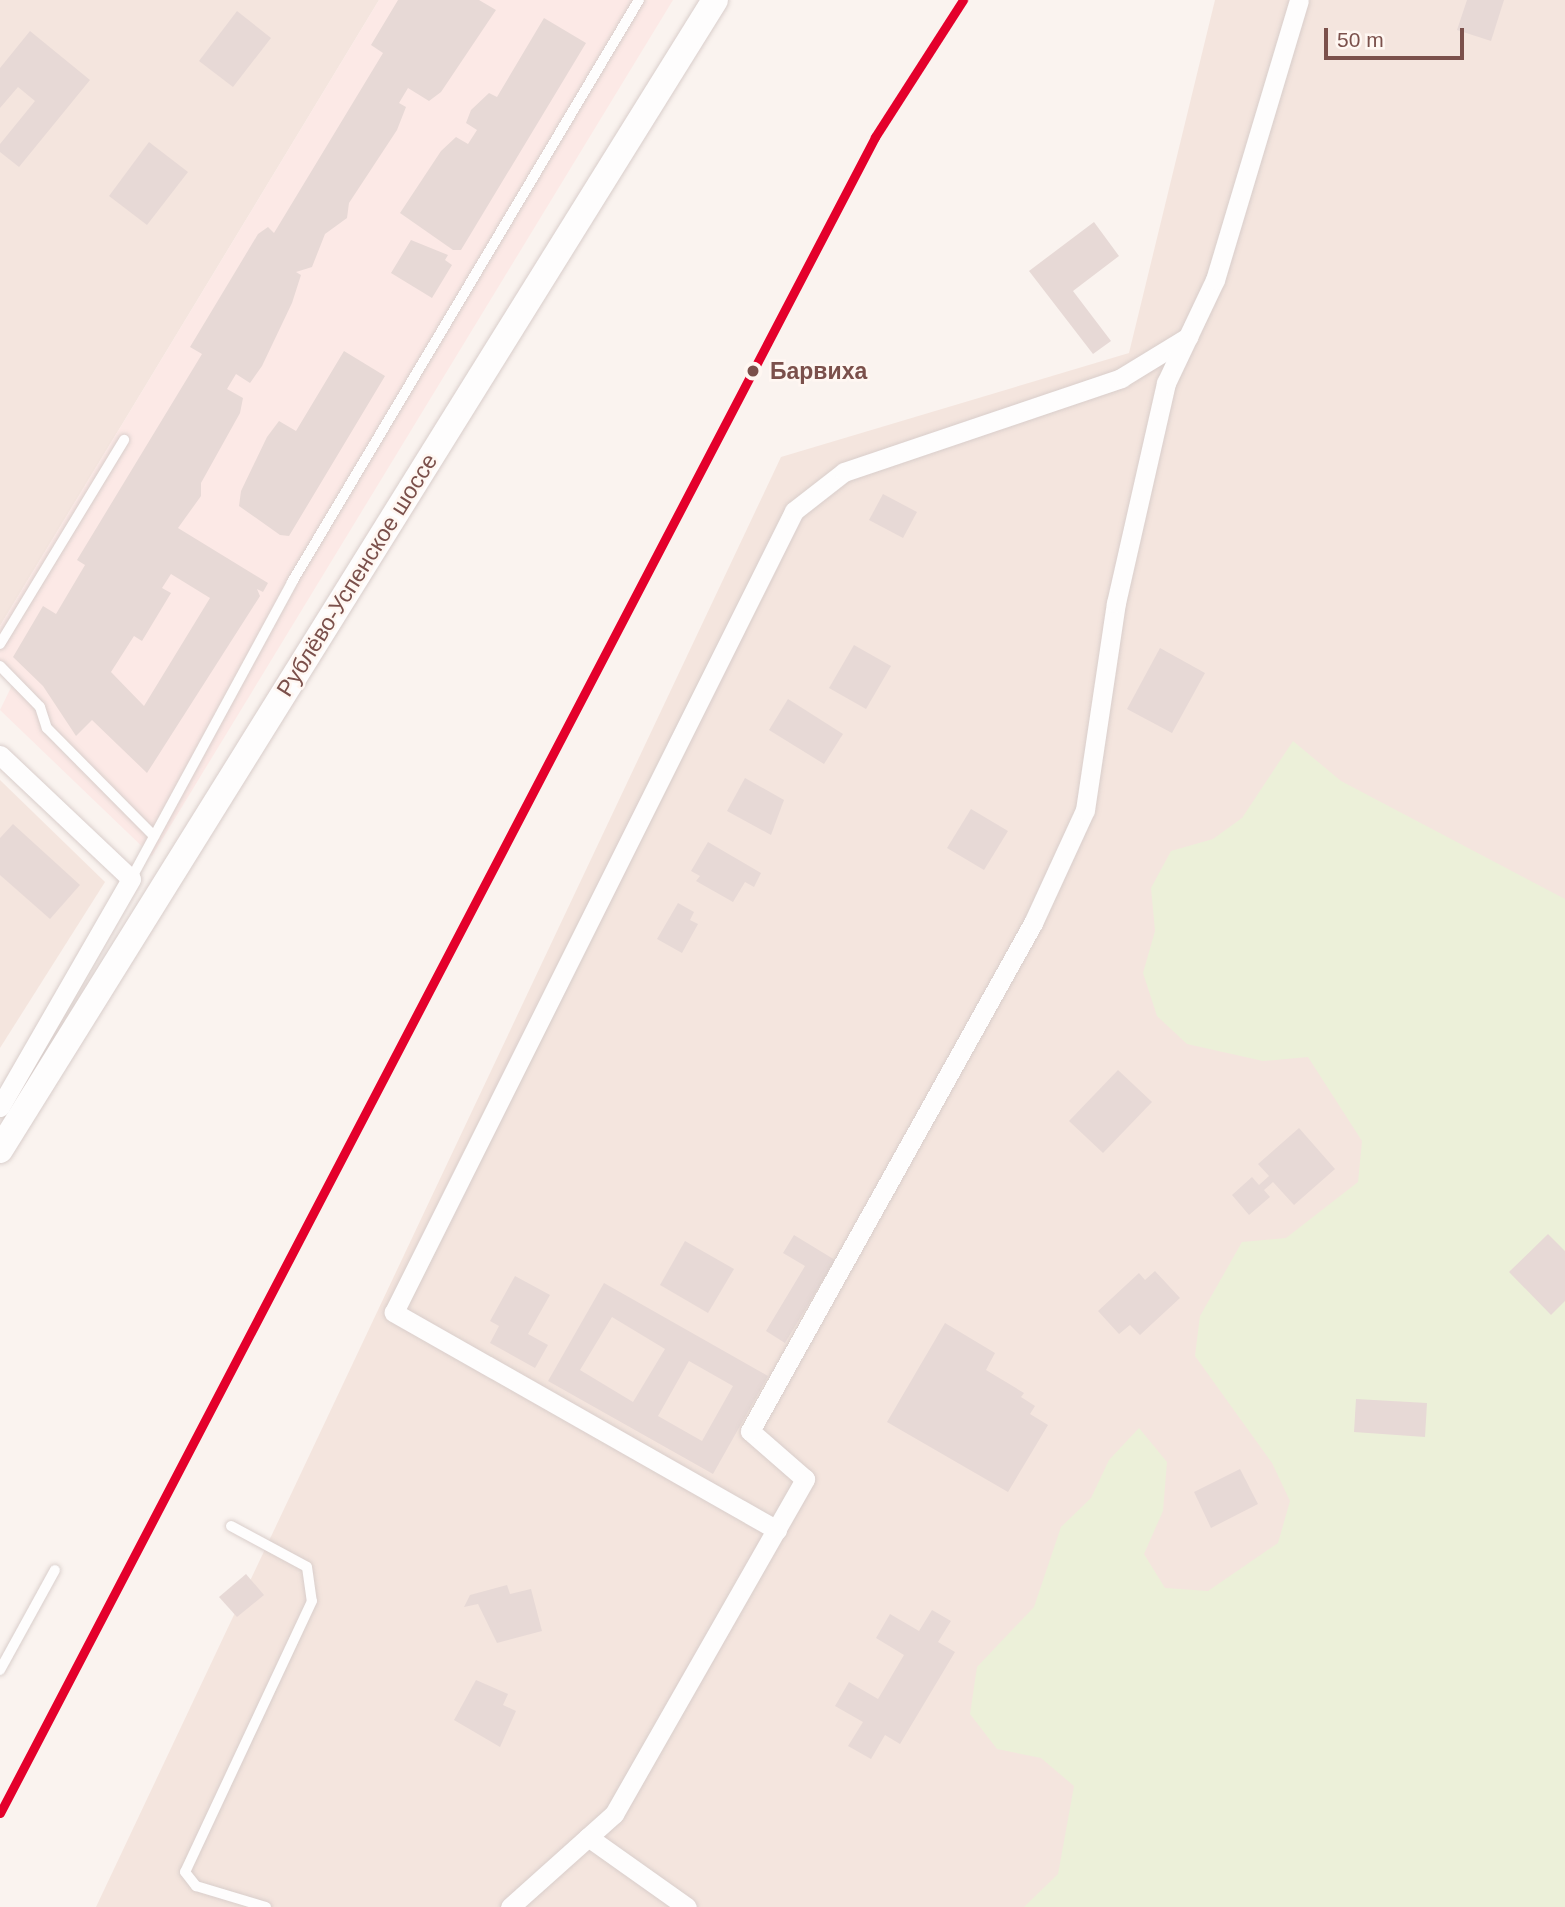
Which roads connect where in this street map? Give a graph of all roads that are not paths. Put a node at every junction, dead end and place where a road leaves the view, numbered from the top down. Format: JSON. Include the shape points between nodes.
{"nodes":[{"id":1,"x":639,"y":0,"type":"edge"},
{"id":2,"x":715,"y":0,"type":"edge"},
{"id":3,"x":1299,"y":0,"type":"edge"},
{"id":4,"x":1188,"y":337,"type":"junction"},
{"id":5,"x":124,"y":440,"type":"dead end"},
{"id":6,"x":0,"y":644,"type":"edge"},
{"id":7,"x":0,"y":666,"type":"edge"},
{"id":8,"x":0,"y":755,"type":"edge"},
{"id":9,"x":154,"y":836,"type":"junction"},
{"id":10,"x":131,"y":879,"type":"junction"},
{"id":11,"x":0,"y":1107,"type":"edge"},
{"id":12,"x":0,"y":1150,"type":"edge"},
{"id":13,"x":231,"y":1526,"type":"dead end"},
{"id":14,"x":777,"y":1530,"type":"junction"},
{"id":15,"x":55,"y":1570,"type":"dead end"},
{"id":16,"x":0,"y":1670,"type":"edge"},
{"id":17,"x":588,"y":1837,"type":"junction"},
{"id":18,"x":266,"y":1907,"type":"edge"},
{"id":19,"x":510,"y":1907,"type":"edge"},
{"id":20,"x":687,"y":1907,"type":"edge"}],
"edges":[{"from":1,"to":9,"type":"lane","via":[[292,582]]},
{"from":2,"to":12,"type":"main road","name":"Рублёво-Успенское шоссе"},
{"from":3,"to":4,"type":"street","via":[[1215,281]]},
{"from":4,"to":14,"type":"street","via":[[1166,383],[1116,603],[1086,810],[1033,923],[750,1431],[805,1479]]},
{"from":4,"to":14,"type":"street","via":[[1121,378],[844,472],[794,512],[394,1312]]},
{"from":5,"to":6,"type":"lane"},
{"from":7,"to":9,"type":"lane","via":[[40,707],[47,728]]},
{"from":8,"to":10,"type":"street"},
{"from":9,"to":10,"type":"lane"},
{"from":10,"to":11,"type":"street"},
{"from":13,"to":18,"type":"lane","via":[[307,1567],[312,1601],[185,1872],[196,1886]]},
{"from":14,"to":17,"type":"street","via":[[661,1739],[614,1814]]},
{"from":15,"to":16,"type":"lane"},
{"from":17,"to":19,"type":"street"},
{"from":17,"to":20,"type":"street"}]}
